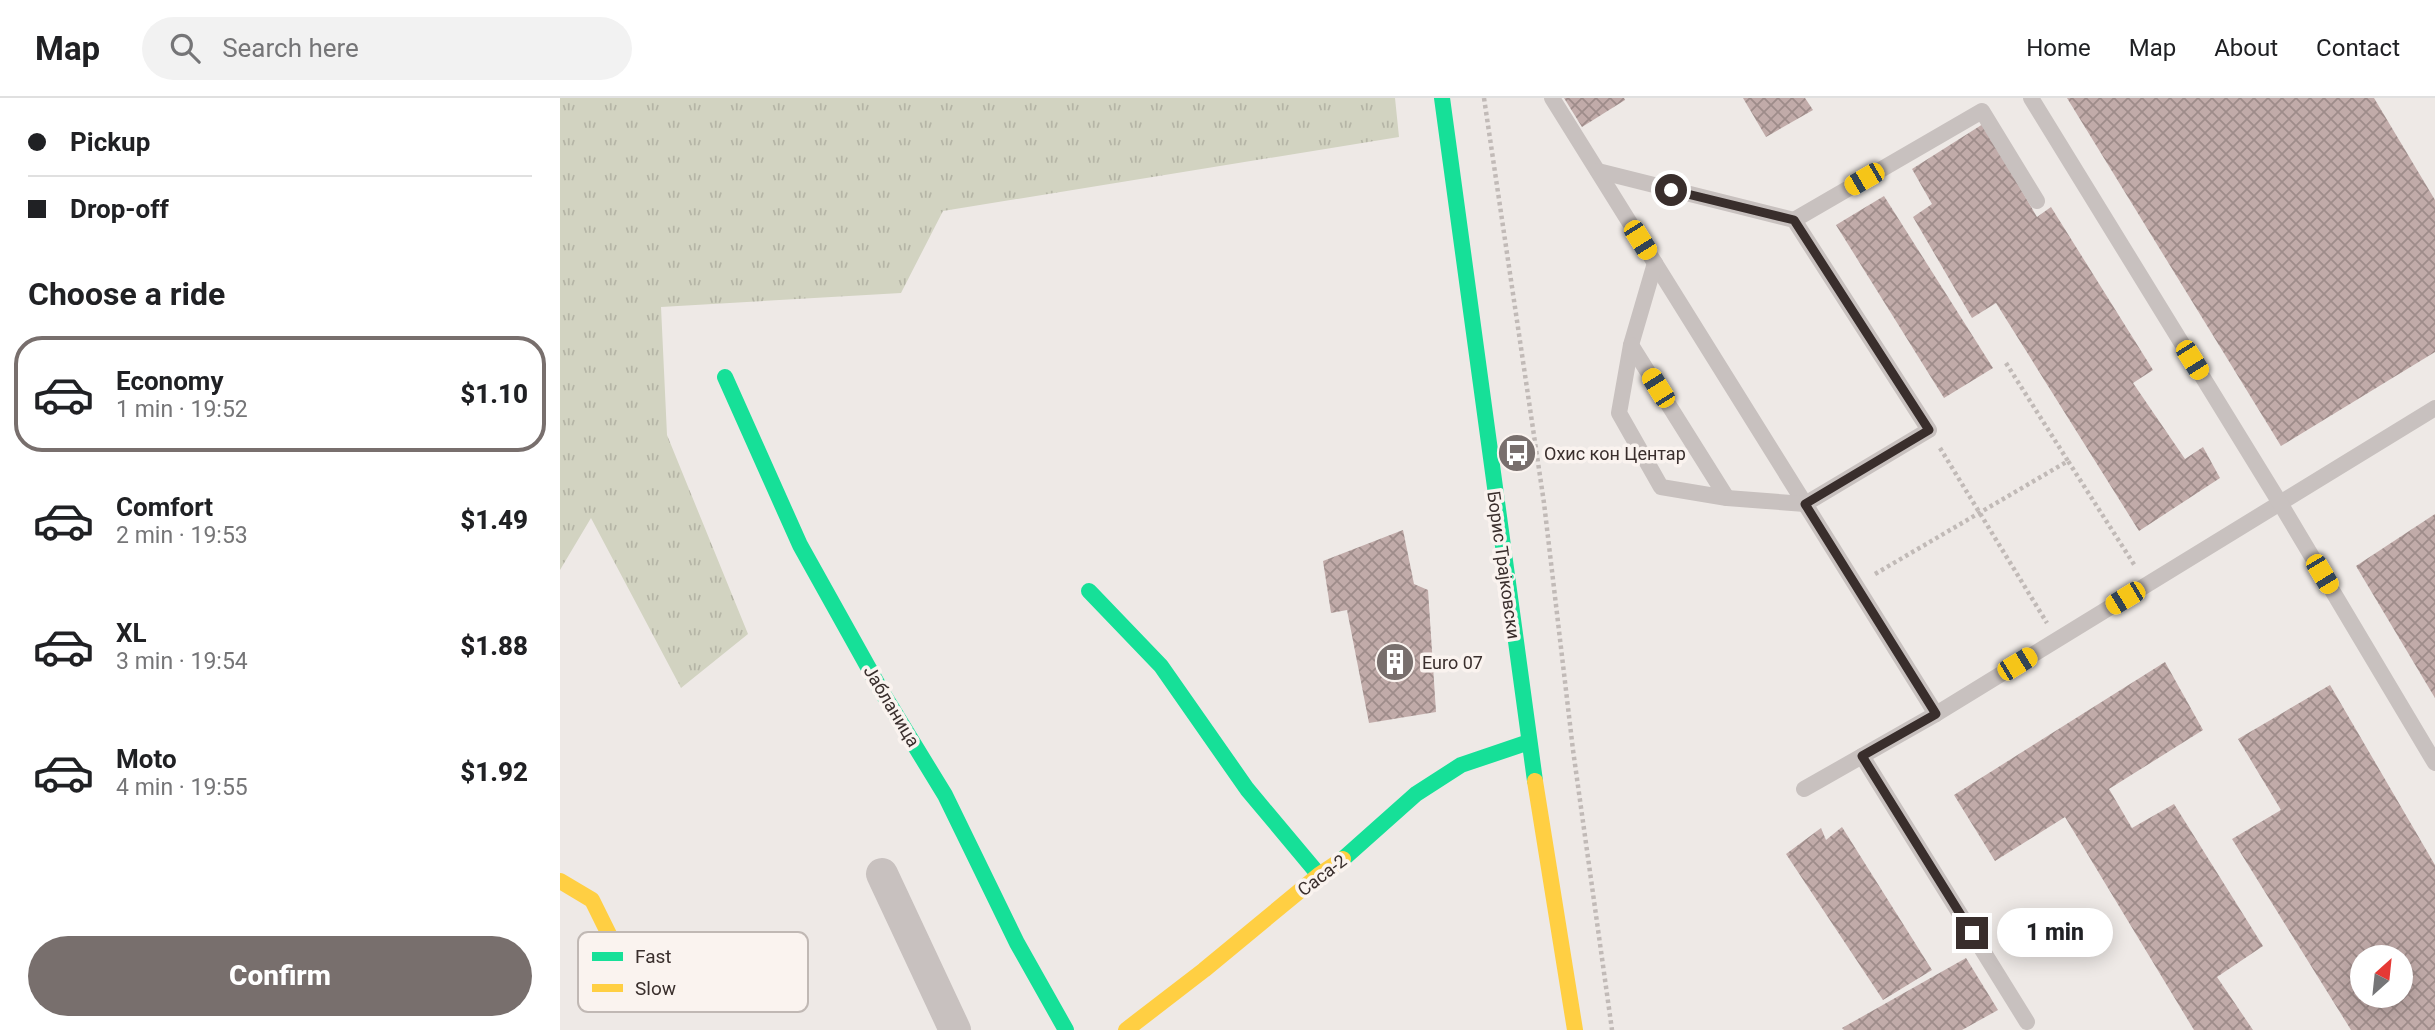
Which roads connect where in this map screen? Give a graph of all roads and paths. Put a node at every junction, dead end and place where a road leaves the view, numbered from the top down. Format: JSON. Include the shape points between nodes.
{"nodes":[{"id":1,"x":1442,"y":98,"type":"edge"},
{"id":2,"x":1484,"y":98,"type":"edge"},
{"id":3,"x":1552,"y":98,"type":"edge"},
{"id":4,"x":2031,"y":98,"type":"edge"},
{"id":5,"x":1598,"y":172,"type":"junction"},
{"id":6,"x":2036,"y":201,"type":"dead end"},
{"id":7,"x":1794,"y":220,"type":"junction"},
{"id":8,"x":1655,"y":263,"type":"junction"},
{"id":9,"x":1631,"y":345,"type":"junction"},
{"id":10,"x":2006,"y":363,"type":"dead end"},
{"id":11,"x":725,"y":377,"type":"dead end"},
{"id":12,"x":2435,"y":408,"type":"edge"},
{"id":13,"x":1929,"y":430,"type":"junction"},
{"id":14,"x":2068,"y":461,"type":"junction"},
{"id":15,"x":1727,"y":498,"type":"junction"},
{"id":16,"x":2280,"y":503,"type":"junction"},
{"id":17,"x":1805,"y":504,"type":"junction"},
{"id":18,"x":1979,"y":513,"type":"junction"},
{"id":19,"x":2147,"y":584,"type":"junction"},
{"id":20,"x":1856,"y":585,"type":"junction"},
{"id":21,"x":1089,"y":591,"type":"dead end"},
{"id":22,"x":2058,"y":639,"type":"junction"},
{"id":23,"x":1936,"y":714,"type":"junction"},
{"id":24,"x":1529,"y":742,"type":"junction"},
{"id":25,"x":1862,"y":756,"type":"junction"},
{"id":26,"x":2435,"y":763,"type":"edge"},
{"id":27,"x":1804,"y":789,"type":"dead end"},
{"id":28,"x":882,"y":874,"type":"dead end"},
{"id":29,"x":1319,"y":875,"type":"junction"},
{"id":30,"x":560,"y":881,"type":"edge"},
{"id":31,"x":608,"y":932,"type":"edge"},
{"id":32,"x":2027,"y":1022,"type":"dead end"},
{"id":33,"x":955,"y":1030,"type":"edge"},
{"id":34,"x":1066,"y":1030,"type":"edge"},
{"id":35,"x":1126,"y":1030,"type":"edge"},
{"id":36,"x":1575,"y":1030,"type":"edge"},
{"id":37,"x":1612,"y":1030,"type":"edge"}],
"edges":[{"from":1,"to":24,"type":"street","name":"Борис Трајковски"},
{"from":2,"to":37,"type":"path","via":[[1544,503]]},
{"from":3,"to":5,"type":"lane"},
{"from":4,"to":16,"type":"lane"},
{"from":5,"to":7,"type":"lane"},
{"from":5,"to":8,"type":"lane"},
{"from":6,"to":7,"type":"lane","via":[[1982,111]]},
{"from":7,"to":13,"type":"lane"},
{"from":8,"to":9,"type":"lane"},
{"from":8,"to":17,"type":"lane"},
{"from":9,"to":15,"type":"lane"},
{"from":9,"to":15,"type":"lane","via":[[1619,413],[1661,487]]},
{"from":10,"to":14,"type":"path"},
{"from":11,"to":34,"type":"street","name":"Јабланица","via":[[800,545],[946,795],[1017,943]]},
{"from":12,"to":16,"type":"lane"},
{"from":13,"to":17,"type":"lane"},
{"from":13,"to":18,"type":"path"},
{"from":14,"to":18,"type":"path"},
{"from":14,"to":19,"type":"path"},
{"from":15,"to":17,"type":"lane"},
{"from":16,"to":19,"type":"lane"},
{"from":16,"to":26,"type":"lane"},
{"from":17,"to":20,"type":"lane"},
{"from":18,"to":20,"type":"path"},
{"from":18,"to":22,"type":"path"},
{"from":19,"to":22,"type":"lane"},
{"from":20,"to":23,"type":"lane"},
{"from":21,"to":29,"type":"street","via":[[1161,666],[1247,789]]},
{"from":22,"to":23,"type":"lane"},
{"from":23,"to":25,"type":"lane"},
{"from":24,"to":29,"type":"street","name":"Саса-2","via":[[1461,765],[1416,794],[1352,853]]},
{"from":24,"to":36,"type":"street","name":"Борис Трајковски"},
{"from":25,"to":27,"type":"lane"},
{"from":25,"to":32,"type":"lane"},
{"from":28,"to":33,"type":"street"},
{"from":29,"to":35,"type":"street","name":"Саса-2"},
{"from":30,"to":31,"type":"street","via":[[592,900]]}]}
